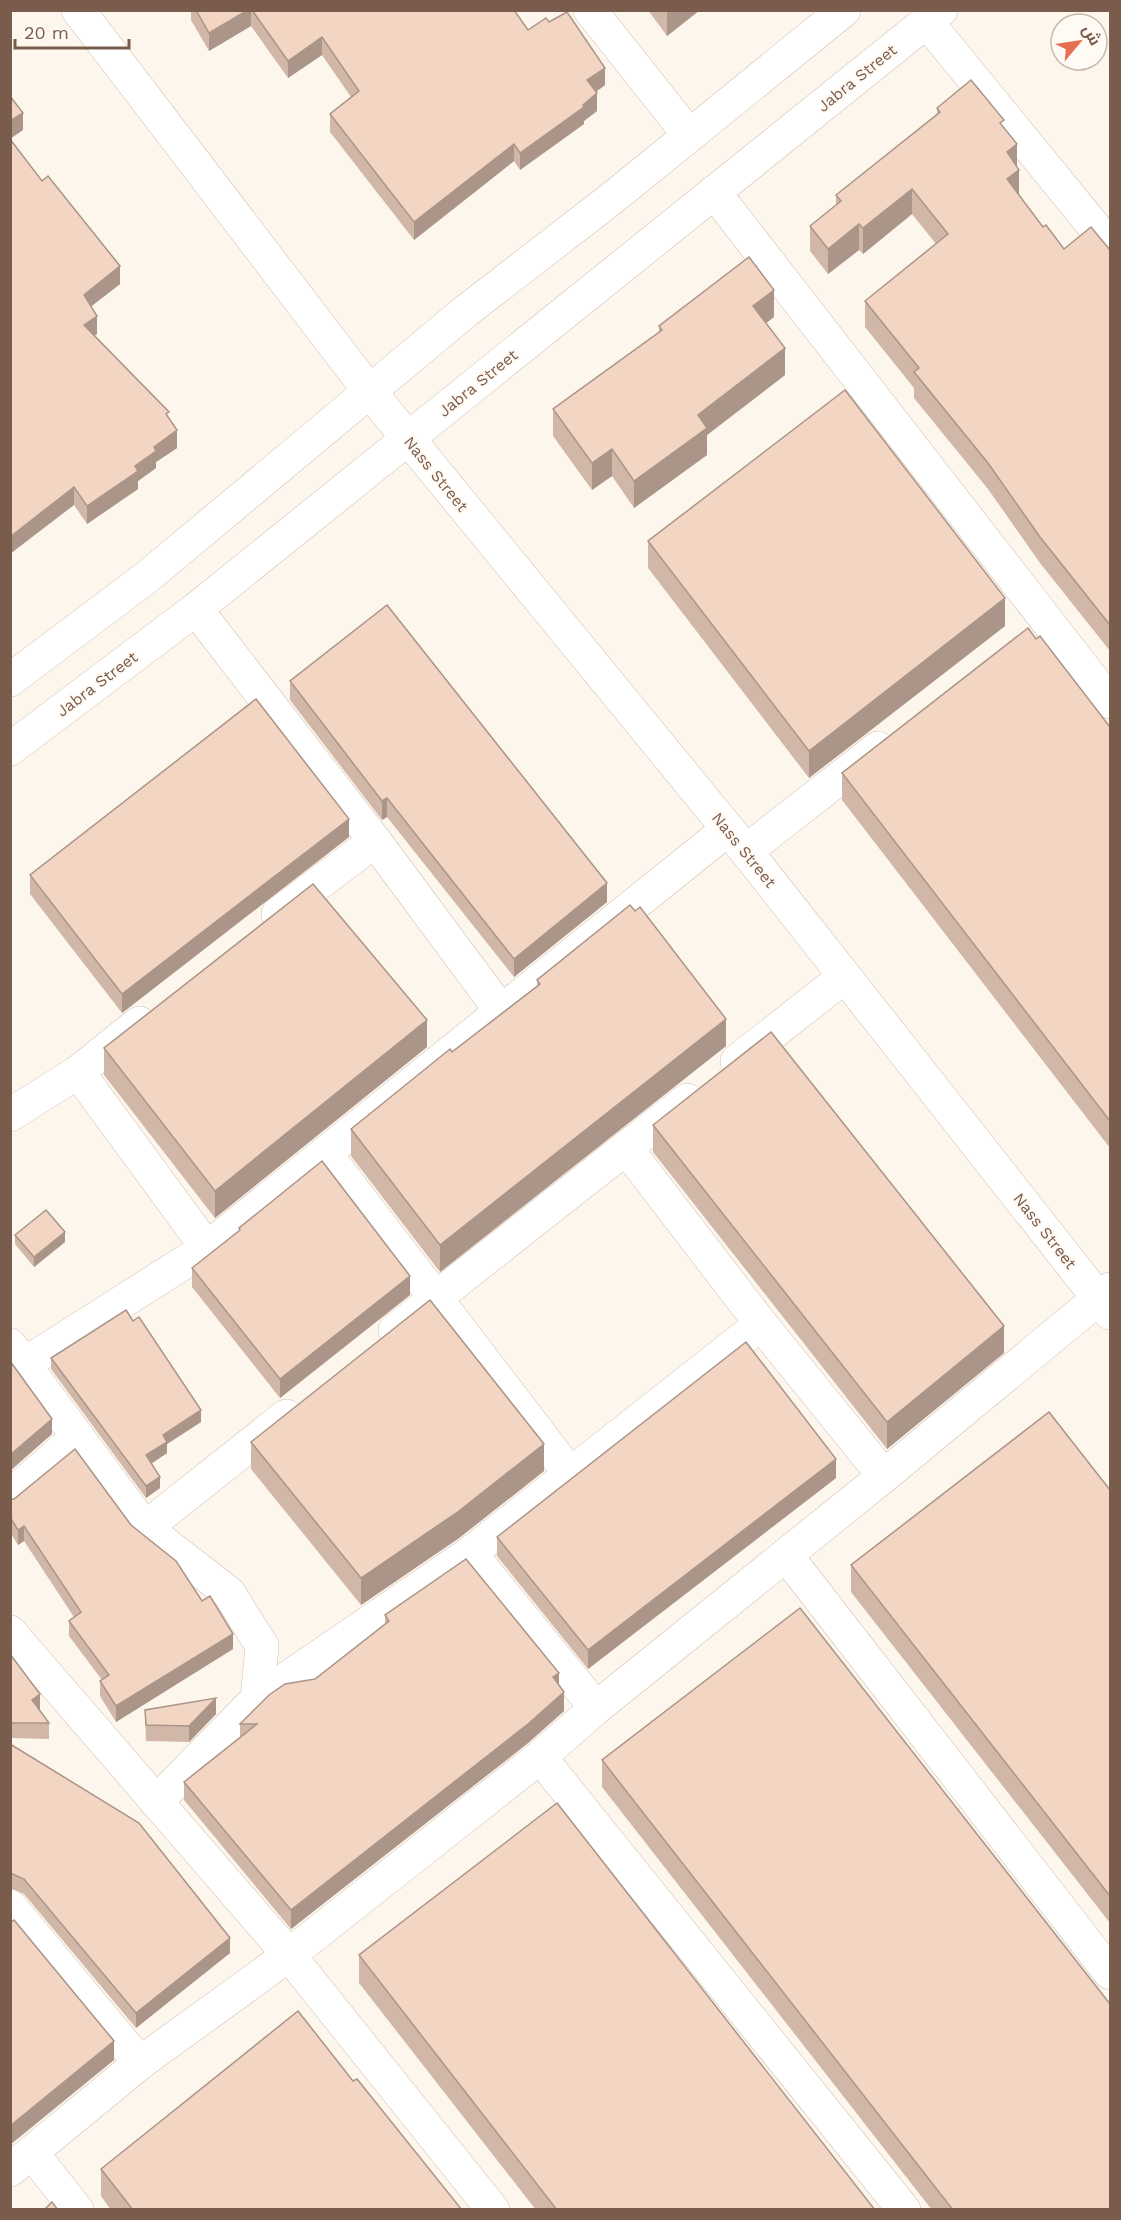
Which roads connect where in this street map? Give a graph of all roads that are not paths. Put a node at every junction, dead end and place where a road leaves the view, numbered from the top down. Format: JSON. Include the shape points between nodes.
{"nodes":[{"id":1,"x":78,"y":10,"type":"edge"},
{"id":2,"x":590,"y":10,"type":"edge"},
{"id":3,"x":844,"y":10,"type":"edge"},
{"id":4,"x":934,"y":16,"type":"edge"},
{"id":5,"x":689,"y":135,"type":"junction"},
{"id":6,"x":714,"y":192,"type":"junction"},
{"id":7,"x":1110,"y":246,"type":"edge"},
{"id":8,"x":370,"y":392,"type":"junction"},
{"id":9,"x":408,"y":439,"type":"junction"},
{"id":10,"x":196,"y":609,"type":"junction"},
{"id":11,"x":1045,"y":618,"type":"junction"},
{"id":12,"x":1017,"y":640,"type":"edge"},
{"id":13,"x":10,"y":680,"type":"edge"},
{"id":14,"x":1110,"y":702,"type":"edge"},
{"id":15,"x":905,"y":727,"type":"edge"},
{"id":16,"x":10,"y":749,"type":"edge"},
{"id":17,"x":737,"y":840,"type":"junction"},
{"id":18,"x":375,"y":841,"type":"junction"},
{"id":19,"x":253,"y":933,"type":"edge"},
{"id":20,"x":844,"y":977,"type":"junction"},
{"id":21,"x":160,"y":1006,"type":"edge"},
{"id":22,"x":501,"y":1011,"type":"junction"},
{"id":23,"x":78,"y":1072,"type":"junction"},
{"id":24,"x":10,"y":1115,"type":"edge"},
{"id":25,"x":626,"y":1148,"type":"junction"},
{"id":26,"x":325,"y":1152,"type":"junction"},
{"id":27,"x":207,"y":1248,"type":"junction"},
{"id":28,"x":436,"y":1298,"type":"junction"},
{"id":29,"x":1107,"y":1300,"type":"edge"},
{"id":30,"x":761,"y":1324,"type":"junction"},
{"id":31,"x":370,"y":1350,"type":"edge"},
{"id":32,"x":18,"y":1354,"type":"edge"},
{"id":33,"x":314,"y":1395,"type":"edge"},
{"id":34,"x":77,"y":1437,"type":"junction"},
{"id":35,"x":571,"y":1475,"type":"junction"},
{"id":36,"x":885,"y":1476,"type":"junction"},
{"id":37,"x":10,"y":1496,"type":"edge"},
{"id":38,"x":145,"y":1528,"type":"junction"},
{"id":39,"x":470,"y":1553,"type":"junction"},
{"id":40,"x":786,"y":1555,"type":"junction"},
{"id":41,"x":10,"y":1632,"type":"edge"},
{"id":42,"x":257,"y":1699,"type":"junction"},
{"id":43,"x":596,"y":1708,"type":"junction"},
{"id":44,"x":540,"y":1757,"type":"junction"},
{"id":45,"x":156,"y":1802,"type":"junction"},
{"id":46,"x":15,"y":1920,"type":"edge"},
{"id":47,"x":289,"y":1954,"type":"junction"},
{"id":48,"x":1110,"y":1973,"type":"edge"},
{"id":49,"x":140,"y":2063,"type":"junction"},
{"id":50,"x":21,"y":2161,"type":"edge"},
{"id":51,"x":77,"y":2210,"type":"edge"},
{"id":52,"x":493,"y":2210,"type":"edge"},
{"id":53,"x":904,"y":2210,"type":"edge"}],
"edges":[{"from":1,"to":8,"type":"street","name":"Nass Street"},
{"from":2,"to":5,"type":"street"},
{"from":3,"to":5,"type":"street"},
{"from":4,"to":6,"type":"street","name":"Jabra Street"},
{"from":4,"to":7,"type":"street"},
{"from":5,"to":8,"type":"street"},
{"from":6,"to":9,"type":"street","name":"Jabra Street"},
{"from":6,"to":11,"type":"street"},
{"from":8,"to":9,"type":"street","name":"Nass Street"},
{"from":8,"to":13,"type":"street","via":[[147,578]]},
{"from":9,"to":10,"type":"street","name":"Jabra Street"},
{"from":9,"to":17,"type":"street","name":"Nass Street"},
{"from":10,"to":16,"type":"street","name":"Jabra Street"},
{"from":10,"to":18,"type":"street"},
{"from":11,"to":12,"type":"street"},
{"from":11,"to":14,"type":"street"},
{"from":15,"to":17,"type":"street"},
{"from":17,"to":20,"type":"street","name":"Nass Street"},
{"from":17,"to":22,"type":"street"},
{"from":18,"to":19,"type":"street"},
{"from":18,"to":22,"type":"street"},
{"from":20,"to":25,"type":"street"},
{"from":20,"to":29,"type":"street","name":"Nass Street"},
{"from":21,"to":23,"type":"street"},
{"from":22,"to":26,"type":"street"},
{"from":23,"to":24,"type":"street"},
{"from":23,"to":27,"type":"street"},
{"from":25,"to":28,"type":"street"},
{"from":25,"to":30,"type":"street"},
{"from":26,"to":27,"type":"street"},
{"from":26,"to":28,"type":"street"},
{"from":27,"to":32,"type":"street"},
{"from":28,"to":31,"type":"street"},
{"from":28,"to":35,"type":"street"},
{"from":29,"to":36,"type":"street"},
{"from":30,"to":35,"type":"street"},
{"from":30,"to":36,"type":"street"},
{"from":32,"to":34,"type":"street"},
{"from":33,"to":38,"type":"street"},
{"from":34,"to":37,"type":"street"},
{"from":34,"to":38,"type":"street"},
{"from":35,"to":39,"type":"street"},
{"from":36,"to":40,"type":"street"},
{"from":38,"to":42,"type":"street","via":[[229,1593],[262,1646]]},
{"from":39,"to":42,"type":"street"},
{"from":39,"to":43,"type":"street"},
{"from":40,"to":43,"type":"street"},
{"from":40,"to":48,"type":"street"},
{"from":41,"to":45,"type":"street"},
{"from":42,"to":45,"type":"street"},
{"from":43,"to":44,"type":"street"},
{"from":44,"to":47,"type":"street"},
{"from":44,"to":53,"type":"street"},
{"from":45,"to":47,"type":"street"},
{"from":46,"to":49,"type":"street"},
{"from":47,"to":49,"type":"street"},
{"from":47,"to":52,"type":"street"},
{"from":49,"to":50,"type":"street"},
{"from":50,"to":51,"type":"street"}]}
